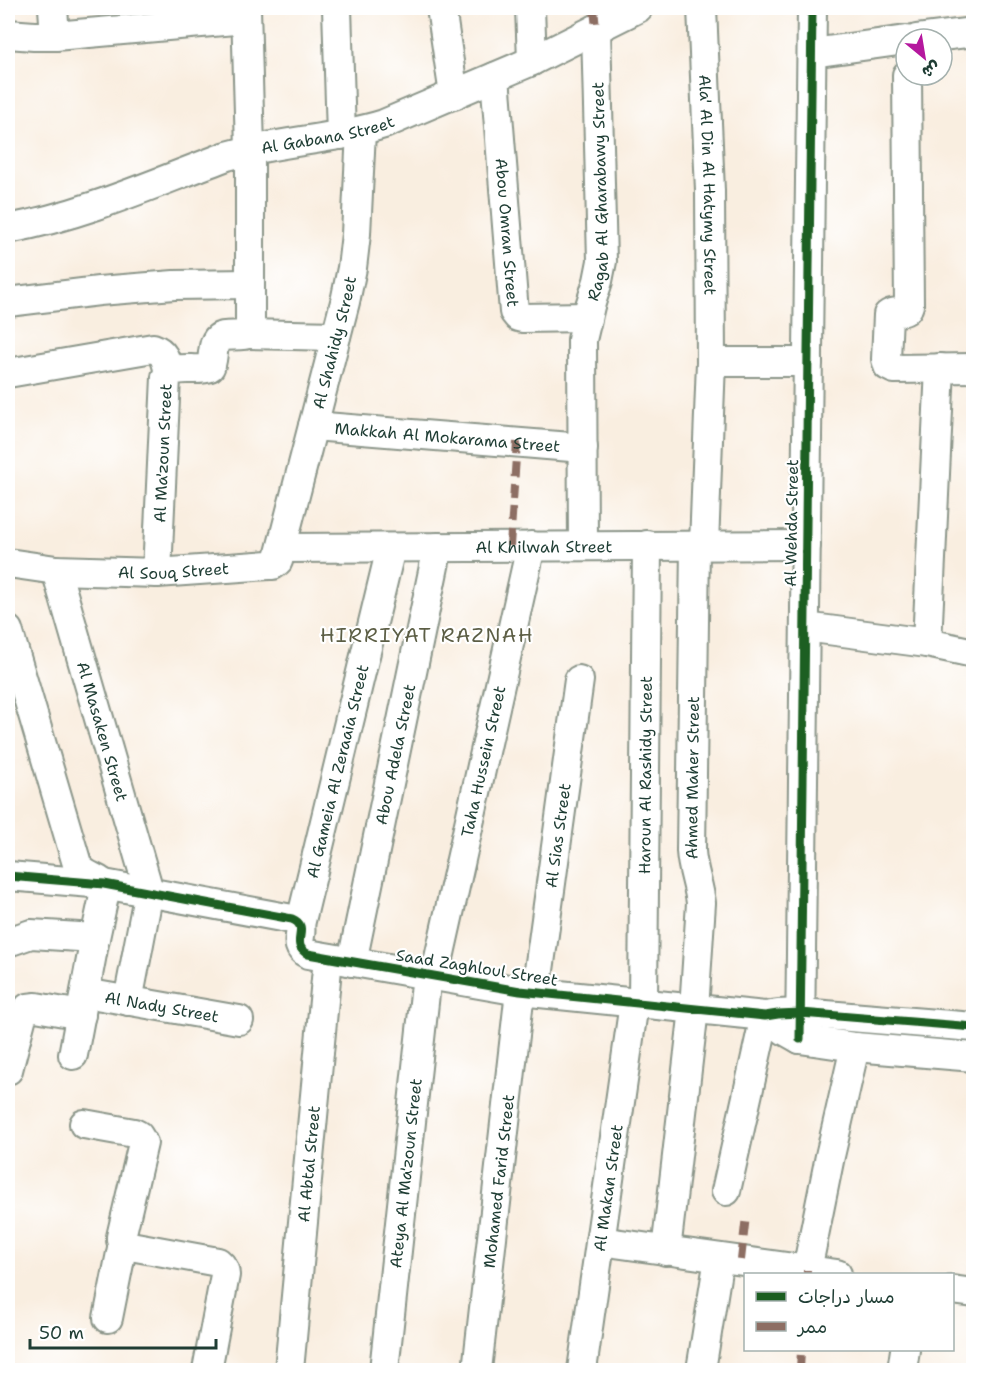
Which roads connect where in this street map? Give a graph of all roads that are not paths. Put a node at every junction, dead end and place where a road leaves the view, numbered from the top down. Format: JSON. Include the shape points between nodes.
{"nodes":[{"id":1,"x":53,"y":8,"type":"edge"},
{"id":2,"x":337,"y":8,"type":"edge"},
{"id":3,"x":441,"y":8,"type":"edge"},
{"id":4,"x":530,"y":8,"type":"edge"},
{"id":5,"x":638,"y":8,"type":"edge"},
{"id":6,"x":702,"y":8,"type":"edge"},
{"id":7,"x":812,"y":8,"type":"edge"},
{"id":8,"x":246,"y":14,"type":"edge"},
{"id":9,"x":596,"y":29,"type":"junction"},
{"id":10,"x":974,"y":32,"type":"edge"},
{"id":11,"x":8,"y":33,"type":"edge"},
{"id":12,"x":954,"y":34,"type":"edge"},
{"id":13,"x":55,"y":36,"type":"junction"},
{"id":14,"x":894,"y":42,"type":"edge"},
{"id":15,"x":812,"y":53,"type":"junction"},
{"id":16,"x":532,"y":61,"type":"junction"},
{"id":17,"x":495,"y":77,"type":"junction"},
{"id":18,"x":908,"y":87,"type":"edge"},
{"id":19,"x":454,"y":95,"type":"junction"},
{"id":20,"x":351,"y":133,"type":"junction"},
{"id":21,"x":250,"y":149,"type":"junction"},
{"id":22,"x":8,"y":229,"type":"edge"},
{"id":23,"x":250,"y":284,"type":"junction"},
{"id":24,"x":8,"y":302,"type":"edge"},
{"id":25,"x":587,"y":317,"type":"junction"},
{"id":26,"x":247,"y":334,"type":"junction"},
{"id":27,"x":336,"y":336,"type":"junction"},
{"id":28,"x":711,"y":362,"type":"junction"},
{"id":29,"x":808,"y":362,"type":"junction"},
{"id":30,"x":940,"y":368,"type":"junction"},
{"id":31,"x":974,"y":368,"type":"edge"},
{"id":32,"x":8,"y":373,"type":"edge"},
{"id":33,"x":169,"y":373,"type":"junction"},
{"id":34,"x":313,"y":426,"type":"junction"},
{"id":35,"x":583,"y":448,"type":"junction"},
{"id":36,"x":647,"y":545,"type":"junction"},
{"id":37,"x":699,"y":545,"type":"junction"},
{"id":38,"x":806,"y":545,"type":"junction"},
{"id":39,"x":531,"y":546,"type":"junction"},
{"id":40,"x":583,"y":546,"type":"junction"},
{"id":41,"x":438,"y":547,"type":"junction"},
{"id":42,"x":282,"y":548,"type":"junction"},
{"id":43,"x":391,"y":548,"type":"junction"},
{"id":44,"x":8,"y":563,"type":"edge"},
{"id":45,"x":56,"y":570,"type":"junction"},
{"id":46,"x":157,"y":573,"type":"junction"},
{"id":47,"x":805,"y":627,"type":"junction"},
{"id":48,"x":927,"y":643,"type":"junction"},
{"id":49,"x":10,"y":644,"type":"edge"},
{"id":50,"x":974,"y":653,"type":"edge"},
{"id":51,"x":579,"y":680,"type":"dead end"},
{"id":52,"x":8,"y":876,"type":"edge"},
{"id":53,"x":104,"y":884,"type":"junction"},
{"id":54,"x":148,"y":891,"type":"junction"},
{"id":55,"x":300,"y":925,"type":"junction"},
{"id":56,"x":95,"y":938,"type":"junction"},
{"id":57,"x":8,"y":942,"type":"edge"},
{"id":58,"x":340,"y":960,"type":"junction"},
{"id":59,"x":431,"y":976,"type":"junction"},
{"id":60,"x":528,"y":991,"type":"junction"},
{"id":61,"x":128,"y":1001,"type":"junction"},
{"id":62,"x":639,"y":1003,"type":"junction"},
{"id":63,"x":83,"y":1004,"type":"junction"},
{"id":64,"x":694,"y":1009,"type":"junction"},
{"id":65,"x":765,"y":1016,"type":"junction"},
{"id":66,"x":239,"y":1020,"type":"dead end"},
{"id":67,"x":801,"y":1026,"type":"junction"},
{"id":68,"x":972,"y":1027,"type":"edge"},
{"id":69,"x":855,"y":1047,"type":"junction"},
{"id":70,"x":73,"y":1055,"type":"dead end"},
{"id":71,"x":972,"y":1057,"type":"edge"},
{"id":72,"x":8,"y":1070,"type":"edge"},
{"id":73,"x":84,"y":1124,"type":"dead end"},
{"id":74,"x":726,"y":1191,"type":"dead end"},
{"id":75,"x":600,"y":1241,"type":"junction"},
{"id":76,"x":123,"y":1243,"type":"junction"},
{"id":77,"x":666,"y":1251,"type":"junction"},
{"id":78,"x":720,"y":1258,"type":"junction"},
{"id":79,"x":807,"y":1270,"type":"junction"},
{"id":80,"x":825,"y":1273,"type":"edge"},
{"id":81,"x":954,"y":1290,"type":"edge"},
{"id":82,"x":974,"y":1293,"type":"edge"},
{"id":83,"x":108,"y":1318,"type":"dead end"},
{"id":84,"x":905,"y":1351,"type":"edge"},
{"id":85,"x":207,"y":1371,"type":"edge"},
{"id":86,"x":289,"y":1371,"type":"edge"},
{"id":87,"x":384,"y":1371,"type":"edge"},
{"id":88,"x":477,"y":1371,"type":"edge"},
{"id":89,"x":582,"y":1371,"type":"edge"},
{"id":90,"x":701,"y":1371,"type":"edge"},
{"id":91,"x":902,"y":1371,"type":"edge"}],
"edges":[{"from":1,"to":13,"type":"street"},
{"from":2,"to":20,"type":"street","name":"Al Shahidy Street"},
{"from":3,"to":19,"type":"street"},
{"from":4,"to":16,"type":"street"},
{"from":5,"to":9,"type":"street","name":"Al Gabana Street"},
{"from":6,"to":28,"type":"street","name":"Ala' Al Din Al Hatymy Street","via":[[710,191]]},
{"from":7,"to":15,"type":"street","name":"Al Wehda Street"},
{"from":8,"to":13,"type":"street"},
{"from":8,"to":21,"type":"street"},
{"from":9,"to":16,"type":"street","name":"Al Gabana Street"},
{"from":9,"to":25,"type":"street","name":"Ragab Al Gharabawy Street","via":[[602,261]]},
{"from":10,"to":12,"type":"street"},
{"from":11,"to":13,"type":"street"},
{"from":14,"to":15,"type":"street"},
{"from":15,"to":29,"type":"street","name":"Al Wehda Street"},
{"from":16,"to":17,"type":"street","name":"Al Gabana Street"},
{"from":17,"to":19,"type":"street","name":"Al Gabana Street"},
{"from":17,"to":25,"type":"street","name":"Abou Omran Street","via":[[513,312],[522,318]]},
{"from":18,"to":30,"type":"street","via":[[909,305],[905,312],[888,315],[886,359],[894,369]]},
{"from":19,"to":20,"type":"street","name":"Al Gabana Street"},
{"from":20,"to":21,"type":"street","name":"Al Gabana Street"},
{"from":20,"to":27,"type":"street","name":"Al Shahidy Street","via":[[356,234]]},
{"from":21,"to":22,"type":"street","name":"Al Gabana Street","via":[[86,209]]},
{"from":21,"to":23,"type":"street"},
{"from":23,"to":24,"type":"street","via":[[174,285]]},
{"from":23,"to":26,"type":"street"},
{"from":25,"to":35,"type":"street","name":"Ragab Al Gharabawy Street","via":[[582,340]]},
{"from":26,"to":27,"type":"street"},
{"from":26,"to":33,"type":"street","name":"Al Ma'zoun Street","via":[[217,338],[212,364],[207,369]]},
{"from":27,"to":34,"type":"street","name":"Al Shahidy Street"},
{"from":28,"to":29,"type":"street"},
{"from":28,"to":37,"type":"street","name":"Ahmed Maher Street"},
{"from":29,"to":38,"type":"street","name":"Al Wehda Street"},
{"from":30,"to":31,"type":"street"},
{"from":30,"to":48,"type":"street"},
{"from":32,"to":33,"type":"street","via":[[153,348],[165,356]]},
{"from":33,"to":46,"type":"street","name":"Al Ma'zoun Street"},
{"from":34,"to":35,"type":"street","name":"Makkah Al Mokarama Street"},
{"from":34,"to":42,"type":"street","name":"Al Shahidy Street"},
{"from":35,"to":40,"type":"street","name":"Ragab Al Gharabawy Street"},
{"from":36,"to":37,"type":"street","name":"Al Khilwah Street"},
{"from":36,"to":40,"type":"street","name":"Al Khilwah Street"},
{"from":36,"to":62,"type":"street","name":"Haroun Al Rashidy Street"},
{"from":37,"to":38,"type":"street","name":"Al Khilwah Street"},
{"from":37,"to":64,"type":"street","name":"Ahmed Maher Street","via":[[691,851],[701,903]]},
{"from":38,"to":47,"type":"street","name":"Al Wehda Street"},
{"from":39,"to":40,"type":"street","name":"Al Khilwah Street"},
{"from":39,"to":41,"type":"street","name":"Al Khilwah Street"},
{"from":39,"to":59,"type":"street","name":"Taha Hussein Street"},
{"from":41,"to":43,"type":"street","name":"Al Khilwah Street"},
{"from":41,"to":58,"type":"street","name":"Abou Adela Street"},
{"from":42,"to":43,"type":"street","name":"Al Khilwah Street"},
{"from":42,"to":46,"type":"street","name":"Al Souq Street","via":[[273,565]]},
{"from":43,"to":55,"type":"street","name":"Al Gameia Al Zeraaia Street"},
{"from":44,"to":45,"type":"street"},
{"from":45,"to":46,"type":"street","name":"Al Souq Street"},
{"from":45,"to":54,"type":"street","name":"Al Masaken Street"},
{"from":47,"to":48,"type":"street"},
{"from":47,"to":67,"type":"street","name":"Al Wehda Street"},
{"from":48,"to":50,"type":"street"},
{"from":49,"to":53,"type":"street","via":[[77,864],[83,873]]},
{"from":51,"to":60,"type":"street","name":"Al Sias Street"},
{"from":52,"to":53,"type":"street"},
{"from":53,"to":54,"type":"street"},
{"from":53,"to":56,"type":"street","via":[[106,891]]},
{"from":54,"to":55,"type":"street","via":[[292,919]]},
{"from":54,"to":61,"type":"street"},
{"from":55,"to":58,"type":"street","name":"Saad Zaghloul Street","via":[[300,949]]},
{"from":56,"to":57,"type":"street","via":[[31,934]]},
{"from":56,"to":63,"type":"street"},
{"from":58,"to":59,"type":"street","name":"Saad Zaghloul Street"},
{"from":58,"to":86,"type":"street","name":"Al Abtal Street"},
{"from":59,"to":60,"type":"street","name":"Saad Zaghloul Street"},
{"from":59,"to":87,"type":"street","name":"Ateya Al Ma'zoun Street"},
{"from":60,"to":62,"type":"street","name":"Saad Zaghloul Street"},
{"from":60,"to":88,"type":"street","name":"Mohamed Farid Street"},
{"from":61,"to":63,"type":"street","name":"Al Nady Street"},
{"from":61,"to":66,"type":"street","name":"Al Nady Street"},
{"from":62,"to":64,"type":"street","name":"Saad Zaghloul Street"},
{"from":62,"to":75,"type":"street","name":"Al Makan Street"},
{"from":63,"to":70,"type":"street"},
{"from":63,"to":72,"type":"street","name":"Al Nady Street","via":[[28,1008],[22,1016]]},
{"from":64,"to":65,"type":"street","name":"Saad Zaghloul Street"},
{"from":64,"to":77,"type":"street","name":"Ahmed Maher Street"},
{"from":65,"to":67,"type":"street","name":"Saad Zaghloul Street","via":[[778,1014]]},
{"from":65,"to":74,"type":"street"},
{"from":67,"to":68,"type":"street","name":"Saad Zaghloul Street"},
{"from":67,"to":69,"type":"street","name":"Saad Zaghloul Street"},
{"from":68,"to":71,"type":"street"},
{"from":69,"to":71,"type":"street","name":"Saad Zaghloul Street"},
{"from":69,"to":79,"type":"street"},
{"from":73,"to":76,"type":"street","via":[[134,1133],[143,1143]]},
{"from":75,"to":77,"type":"street"},
{"from":75,"to":89,"type":"street","name":"Al Makan Street"},
{"from":76,"to":83,"type":"street"},
{"from":76,"to":85,"type":"street","via":[[222,1265],[225,1275]]},
{"from":77,"to":78,"type":"street"},
{"from":78,"to":79,"type":"street"},
{"from":78,"to":90,"type":"street"},
{"from":79,"to":80,"type":"street"},
{"from":81,"to":82,"type":"street"},
{"from":84,"to":91,"type":"street"}]}
